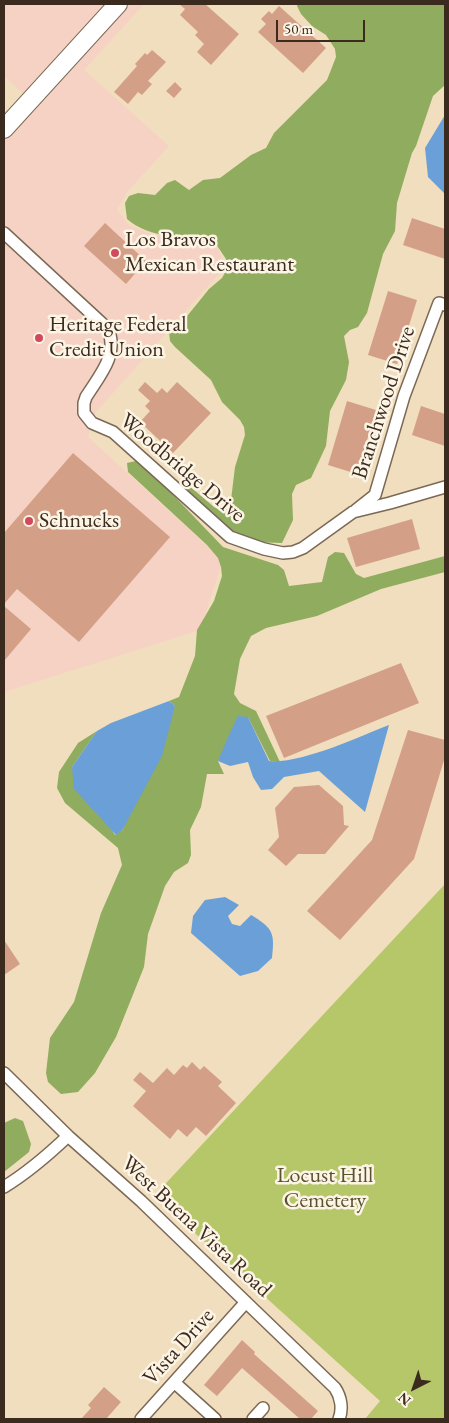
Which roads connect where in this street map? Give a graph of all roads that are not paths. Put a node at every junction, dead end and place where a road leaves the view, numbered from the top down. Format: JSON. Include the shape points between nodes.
{"nodes":[{"id":1,"x":118,"y":4,"type":"edge"},
{"id":2,"x":4,"y":129,"type":"edge"},
{"id":3,"x":4,"y":233,"type":"edge"},
{"id":4,"x":445,"y":305,"type":"edge"},
{"id":5,"x":445,"y":487,"type":"edge"},
{"id":6,"x":353,"y":512,"type":"junction"},
{"id":7,"x":4,"y":1073,"type":"edge"},
{"id":8,"x":68,"y":1136,"type":"junction"},
{"id":9,"x":4,"y":1187,"type":"edge"},
{"id":10,"x":246,"y":1302,"type":"junction"},
{"id":11,"x":175,"y":1383,"type":"junction"},
{"id":12,"x":263,"y":1408,"type":"dead end"},
{"id":13,"x":141,"y":1419,"type":"edge"},
{"id":14,"x":215,"y":1419,"type":"edge"},
{"id":15,"x":253,"y":1419,"type":"edge"},
{"id":16,"x":339,"y":1419,"type":"edge"}],
"edges":[{"from":1,"to":2,"type":"main road"},
{"from":3,"to":6,"type":"street","name":"Woodbridge Drive","via":[[108,329],[112,349],[86,397],[84,413],[92,423],[113,432],[230,537],[264,549],[293,552],[314,542]]},
{"from":4,"to":6,"type":"street","name":"Branchwood Drive","via":[[439,303],[408,387],[375,495]]},
{"from":5,"to":6,"type":"street","name":"Woodbridge Drive"},
{"from":7,"to":8,"type":"street","name":"West Buena Vista Road"},
{"from":8,"to":9,"type":"street","via":[[47,1156]]},
{"from":8,"to":10,"type":"street","name":"West Buena Vista Road"},
{"from":10,"to":11,"type":"street","name":"Vista Drive"},
{"from":10,"to":16,"type":"street","name":"West Buena Vista Road","via":[[335,1388],[341,1402]]},
{"from":11,"to":13,"type":"street","name":"Vista Drive"},
{"from":11,"to":14,"type":"street"},
{"from":12,"to":15,"type":"street"}]}
